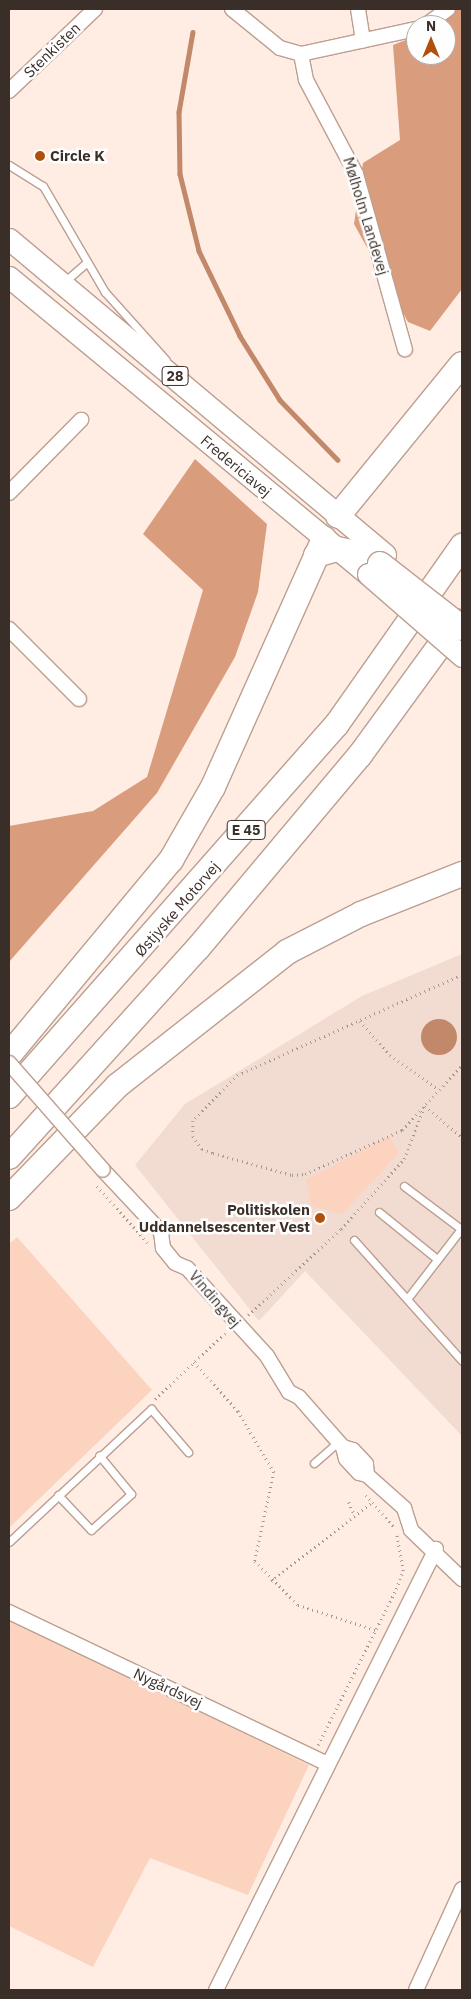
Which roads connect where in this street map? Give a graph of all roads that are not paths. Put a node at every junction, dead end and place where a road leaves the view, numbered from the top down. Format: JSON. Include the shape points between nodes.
{"nodes":[{"id":1,"x":95,"y":9,"type":"edge"},
{"id":2,"x":232,"y":9,"type":"edge"},
{"id":3,"x":358,"y":9,"type":"edge"},
{"id":4,"x":406,"y":31,"type":"edge"},
{"id":5,"x":363,"y":41,"type":"junction"},
{"id":6,"x":301,"y":54,"type":"junction"},
{"id":7,"x":11,"y":86,"type":"edge"},
{"id":8,"x":9,"y":165,"type":"edge"},
{"id":9,"x":9,"y":239,"type":"edge"},
{"id":10,"x":87,"y":262,"type":"junction"},
{"id":11,"x":9,"y":277,"type":"edge"},
{"id":12,"x":62,"y":284,"type":"junction"},
{"id":13,"x":405,"y":349,"type":"dead end"},
{"id":14,"x":462,"y":364,"type":"edge"},
{"id":15,"x":177,"y":377,"type":"junction"},
{"id":16,"x":81,"y":420,"type":"dead end"},
{"id":17,"x":9,"y":493,"type":"edge"},
{"id":18,"x":338,"y":516,"type":"junction"},
{"id":19,"x":462,"y":546,"type":"edge"},
{"id":20,"x":326,"y":548,"type":"junction"},
{"id":21,"x":378,"y":564,"type":"junction"},
{"id":22,"x":462,"y":614,"type":"edge"},
{"id":23,"x":462,"y":618,"type":"edge"},
{"id":24,"x":462,"y":628,"type":"edge"},
{"id":25,"x":9,"y":629,"type":"edge"},
{"id":26,"x":462,"y":656,"type":"edge"},
{"id":27,"x":79,"y":699,"type":"dead end"},
{"id":28,"x":462,"y":874,"type":"edge"},
{"id":29,"x":9,"y":1054,"type":"edge"},
{"id":30,"x":9,"y":1063,"type":"edge"},
{"id":31,"x":9,"y":1096,"type":"edge"},
{"id":32,"x":9,"y":1157,"type":"edge"},
{"id":33,"x":404,"y":1186,"type":"dead end"},
{"id":34,"x":9,"y":1198,"type":"edge"},
{"id":35,"x":379,"y":1212,"type":"dead end"},
{"id":36,"x":461,"y":1228,"type":"edge"},
{"id":37,"x":354,"y":1240,"type":"dead end"},
{"id":38,"x":438,"y":1259,"type":"junction"},
{"id":39,"x":406,"y":1299,"type":"junction"},
{"id":40,"x":462,"y":1361,"type":"edge"},
{"id":41,"x":341,"y":1445,"type":"junction"},
{"id":42,"x":188,"y":1452,"type":"dead end"},
{"id":43,"x":99,"y":1455,"type":"junction"},
{"id":44,"x":314,"y":1463,"type":"dead end"},
{"id":45,"x":58,"y":1495,"type":"junction"},
{"id":46,"x":9,"y":1542,"type":"edge"},
{"id":47,"x":436,"y":1550,"type":"junction"},
{"id":48,"x":462,"y":1579,"type":"edge"},
{"id":49,"x":9,"y":1612,"type":"edge"},
{"id":50,"x":328,"y":1764,"type":"junction"},
{"id":51,"x":462,"y":1889,"type":"edge"},
{"id":52,"x":216,"y":1990,"type":"edge"},
{"id":53,"x":416,"y":1990,"type":"edge"}],
"edges":[{"from":1,"to":7,"type":"street","name":"Stenkisten"},
{"from":2,"to":6,"type":"street","via":[[280,48]]},
{"from":3,"to":5,"type":"street"},
{"from":4,"to":5,"type":"street"},
{"from":5,"to":6,"type":"street"},
{"from":6,"to":13,"type":"street","name":"Mølholm Landevej","via":[[306,80],[356,174]]},
{"from":8,"to":10,"type":"lane","via":[[43,186]]},
{"from":9,"to":12,"type":"main road","name":"Fredericiavej","number":"28"},
{"from":10,"to":12,"type":"lane"},
{"from":10,"to":15,"type":"lane","via":[[105,292],[158,348]]},
{"from":11,"to":20,"type":"main road","name":"Fredericiavej","number":"28"},
{"from":12,"to":15,"type":"main road","name":"Fredericiavej","number":"28"},
{"from":14,"to":18,"type":"highway"},
{"from":15,"to":18,"type":"main road","name":"Fredericiavej","number":"28"},
{"from":16,"to":17,"type":"street"},
{"from":18,"to":20,"type":"main road"},
{"from":18,"to":21,"type":"main road","name":"Fredericiavej","number":"28"},
{"from":19,"to":31,"type":"highway","name":"Østjyske Motorvej","number":"E 45","via":[[337,724]]},
{"from":20,"to":21,"type":"highway","via":[[370,556]]},
{"from":20,"to":29,"type":"highway","via":[[213,787],[171,860]]},
{"from":21,"to":23,"type":"main road","name":"Fredericiavej","number":"28"},
{"from":21,"to":24,"type":"highway","bridge":true},
{"from":21,"to":26,"type":"main road","name":"Fredericiavej","number":"28","bridge":true},
{"from":22,"to":32,"type":"highway","number":"E 45","via":[[354,762],[198,948]]},
{"from":25,"to":27,"type":"street"},
{"from":28,"to":34,"type":"highway","via":[[361,914],[287,952],[117,1086]]},
{"from":30,"to":41,"type":"street","name":"Vindingvej","bridge":true,"via":[[161,1232],[163,1248],[187,1268],[232,1328],[267,1356],[289,1392],[299,1397]]},
{"from":33,"to":36,"type":"lane"},
{"from":35,"to":38,"type":"lane"},
{"from":36,"to":38,"type":"lane"},
{"from":37,"to":39,"type":"lane"},
{"from":38,"to":39,"type":"lane"},
{"from":39,"to":40,"type":"lane"},
{"from":41,"to":44,"type":"lane"},
{"from":41,"to":47,"type":"street","name":"Vindingvej","via":[[346,1459],[404,1508],[412,1530],[425,1546]]},
{"from":42,"to":43,"type":"lane","via":[[151,1409]]},
{"from":43,"to":45,"type":"lane"},
{"from":43,"to":45,"type":"lane","via":[[131,1494],[91,1530]]},
{"from":45,"to":46,"type":"lane"},
{"from":47,"to":48,"type":"street","name":"Vindingvej"},
{"from":47,"to":50,"type":"street"},
{"from":49,"to":50,"type":"street","name":"Nygårdsvej"},
{"from":50,"to":52,"type":"street"},
{"from":51,"to":53,"type":"street"}]}
